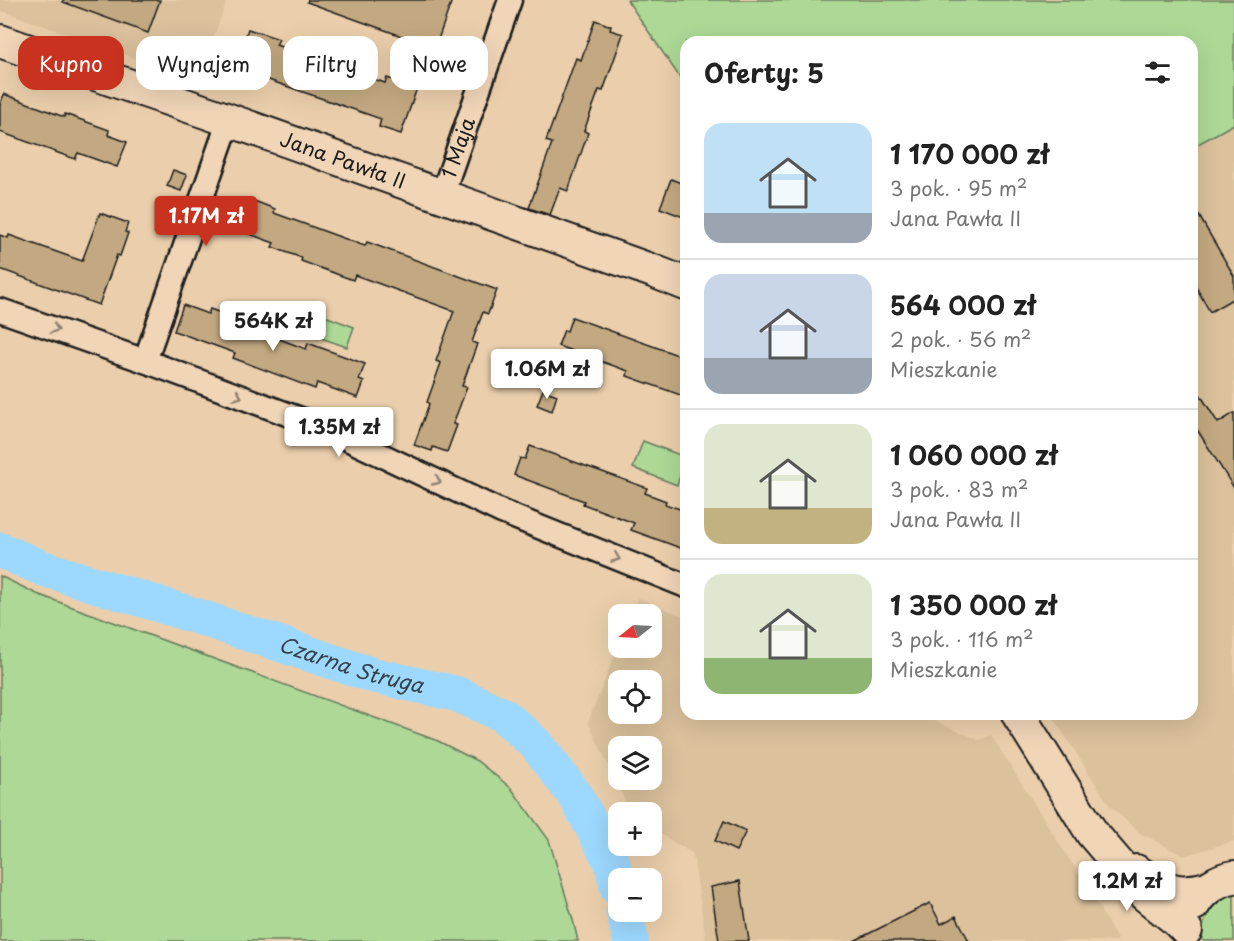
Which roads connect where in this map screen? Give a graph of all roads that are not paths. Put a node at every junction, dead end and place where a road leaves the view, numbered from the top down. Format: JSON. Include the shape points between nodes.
{"nodes":[{"id":1,"x":510,"y":0,"type":"edge"},
{"id":2,"x":0,"y":41,"type":"edge"},
{"id":3,"x":229,"y":120,"type":"junction"},
{"id":4,"x":442,"y":195,"type":"junction"},
{"id":5,"x":680,"y":282,"type":"edge"},
{"id":6,"x":0,"y":310,"type":"edge"},
{"id":7,"x":145,"y":361,"type":"junction"},
{"id":8,"x":680,"y":584,"type":"edge"},
{"id":9,"x":1022,"y":720,"type":"edge"},
{"id":10,"x":1110,"y":855,"type":"junction"},
{"id":11,"x":1221,"y":882,"type":"edge"},
{"id":12,"x":1186,"y":936,"type":"edge"}],
"edges":[{"from":1,"to":4,"type":"street","name":"1 Maja"},
{"from":2,"to":3,"type":"street","name":"Jana Pawła II"},
{"from":3,"to":4,"type":"street","name":"Jana Pawła II"},
{"from":3,"to":7,"type":"street"},
{"from":4,"to":5,"type":"street","name":"Jana Pawła II"},
{"from":6,"to":7,"type":"street","one_way":true},
{"from":7,"to":8,"type":"street","one_way":true,"via":[[320,427],[502,512]]},
{"from":9,"to":10,"type":"street","via":[[1092,833]]},
{"from":10,"to":11,"type":"street","via":[[1169,889],[1187,892]]},
{"from":10,"to":12,"type":"street","via":[[1145,896],[1176,919]]},
{"from":11,"to":12,"type":"street","via":[[1197,900],[1189,914]]}]}
